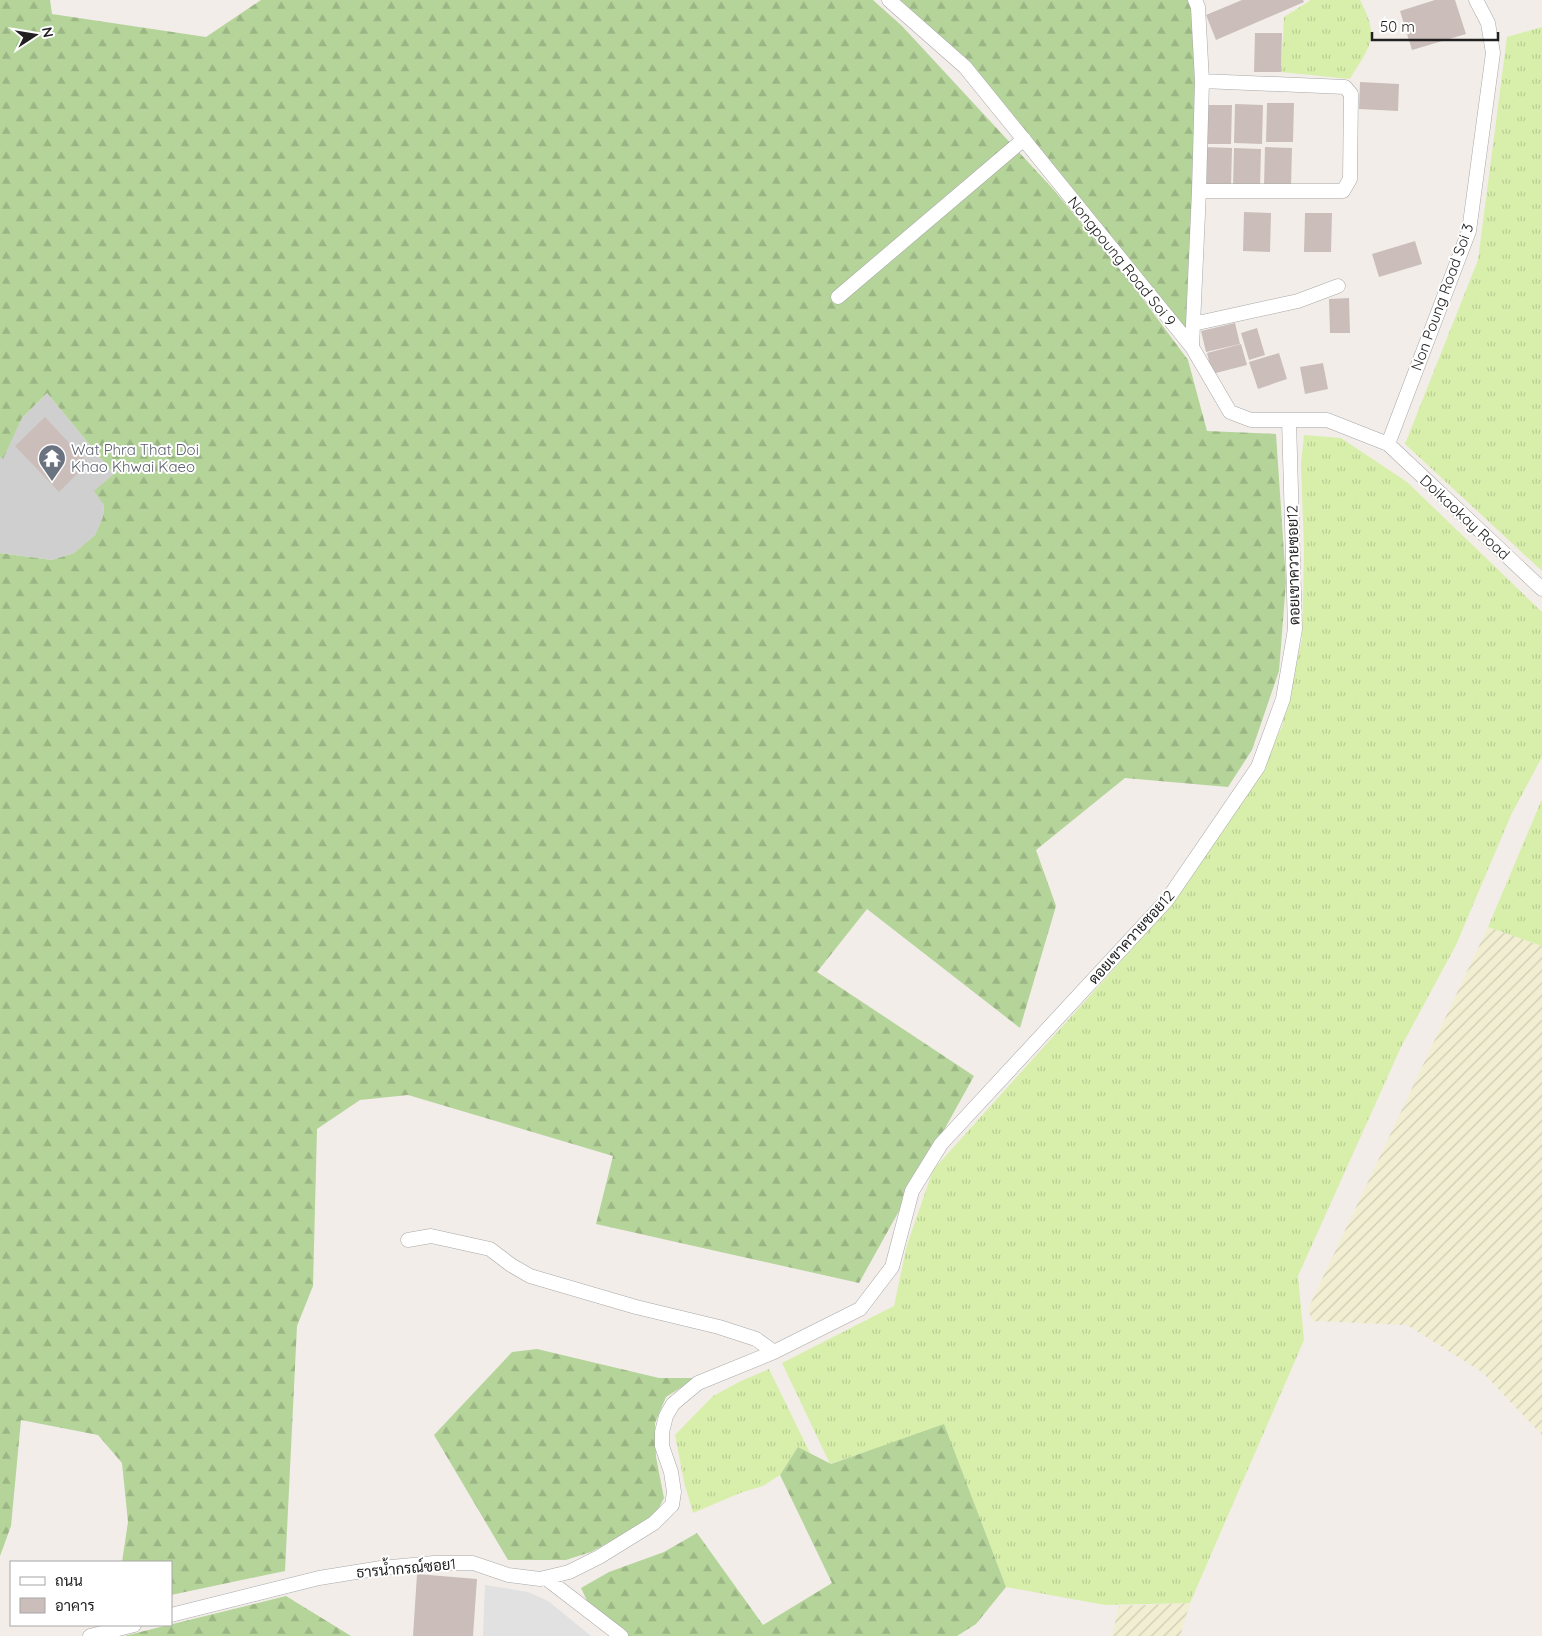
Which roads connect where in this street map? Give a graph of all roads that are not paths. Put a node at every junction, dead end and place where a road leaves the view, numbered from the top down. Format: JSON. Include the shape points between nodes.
{"nodes":[{"id":1,"x":889,"y":0,"type":"edge"},
{"id":2,"x":1195,"y":0,"type":"edge"},
{"id":3,"x":1476,"y":0,"type":"edge"},
{"id":4,"x":1202,"y":81,"type":"junction"},
{"id":5,"x":1024,"y":139,"type":"junction"},
{"id":6,"x":1199,"y":191,"type":"junction"},
{"id":7,"x":1338,"y":286,"type":"dead end"},
{"id":8,"x":838,"y":297,"type":"dead end"},
{"id":9,"x":1193,"y":324,"type":"junction"},
{"id":10,"x":1192,"y":347,"type":"junction"},
{"id":11,"x":1289,"y":420,"type":"junction"},
{"id":12,"x":1388,"y":444,"type":"junction"},
{"id":13,"x":1542,"y":589,"type":"edge"},
{"id":14,"x":408,"y":1240,"type":"dead end"},
{"id":15,"x":774,"y":1352,"type":"junction"},
{"id":16,"x":548,"y":1578,"type":"junction"},
{"id":17,"x":172,"y":1615,"type":"edge"},
{"id":18,"x":130,"y":1626,"type":"edge"},
{"id":19,"x":90,"y":1636,"type":"edge"},
{"id":20,"x":621,"y":1636,"type":"edge"}],
"edges":[{"from":1,"to":5,"type":"street","name":"Nongpoung Road Soi 9","via":[[965,67]]},
{"from":2,"to":4,"type":"street"},
{"from":3,"to":12,"type":"street","name":"Non Poung Road Soi 3","via":[[1488,23],[1493,53],[1469,231]]},
{"from":4,"to":6,"type":"street"},
{"from":4,"to":6,"type":"street","via":[[1345,87],[1351,94],[1350,178],[1343,191]]},
{"from":5,"to":8,"type":"street"},
{"from":5,"to":10,"type":"street","name":"Nongpoung Road Soi 9"},
{"from":6,"to":9,"type":"street"},
{"from":7,"to":9,"type":"street","via":[[1298,301]]},
{"from":9,"to":10,"type":"street"},
{"from":10,"to":11,"type":"street","name":"Nongpoung Road Soi 9","via":[[1230,412],[1251,420]]},
{"from":11,"to":12,"type":"street","name":"Nongpoung Road Soi 9","via":[[1327,420]]},
{"from":11,"to":15,"type":"street","name":"ดอยเขาควายซอย12","via":[[1295,628],[1283,699],[1258,766],[1167,900],[941,1144],[912,1191],[892,1267],[860,1309]]},
{"from":12,"to":13,"type":"street","name":"Doikaokay Road"},
{"from":14,"to":15,"type":"street","via":[[431,1236],[490,1249],[530,1276],[756,1338]]},
{"from":15,"to":16,"type":"street","name":"ธารน้ำกรณ์ซอย1","via":[[698,1383],[673,1404],[666,1416],[662,1439],[671,1472],[672,1505],[654,1523],[599,1557]]},
{"from":16,"to":17,"type":"street","name":"ธารน้ำกรณ์ซอย1","via":[[508,1575],[473,1563],[381,1568],[319,1578]]},
{"from":16,"to":20,"type":"street"},
{"from":18,"to":19,"type":"street"}]}
